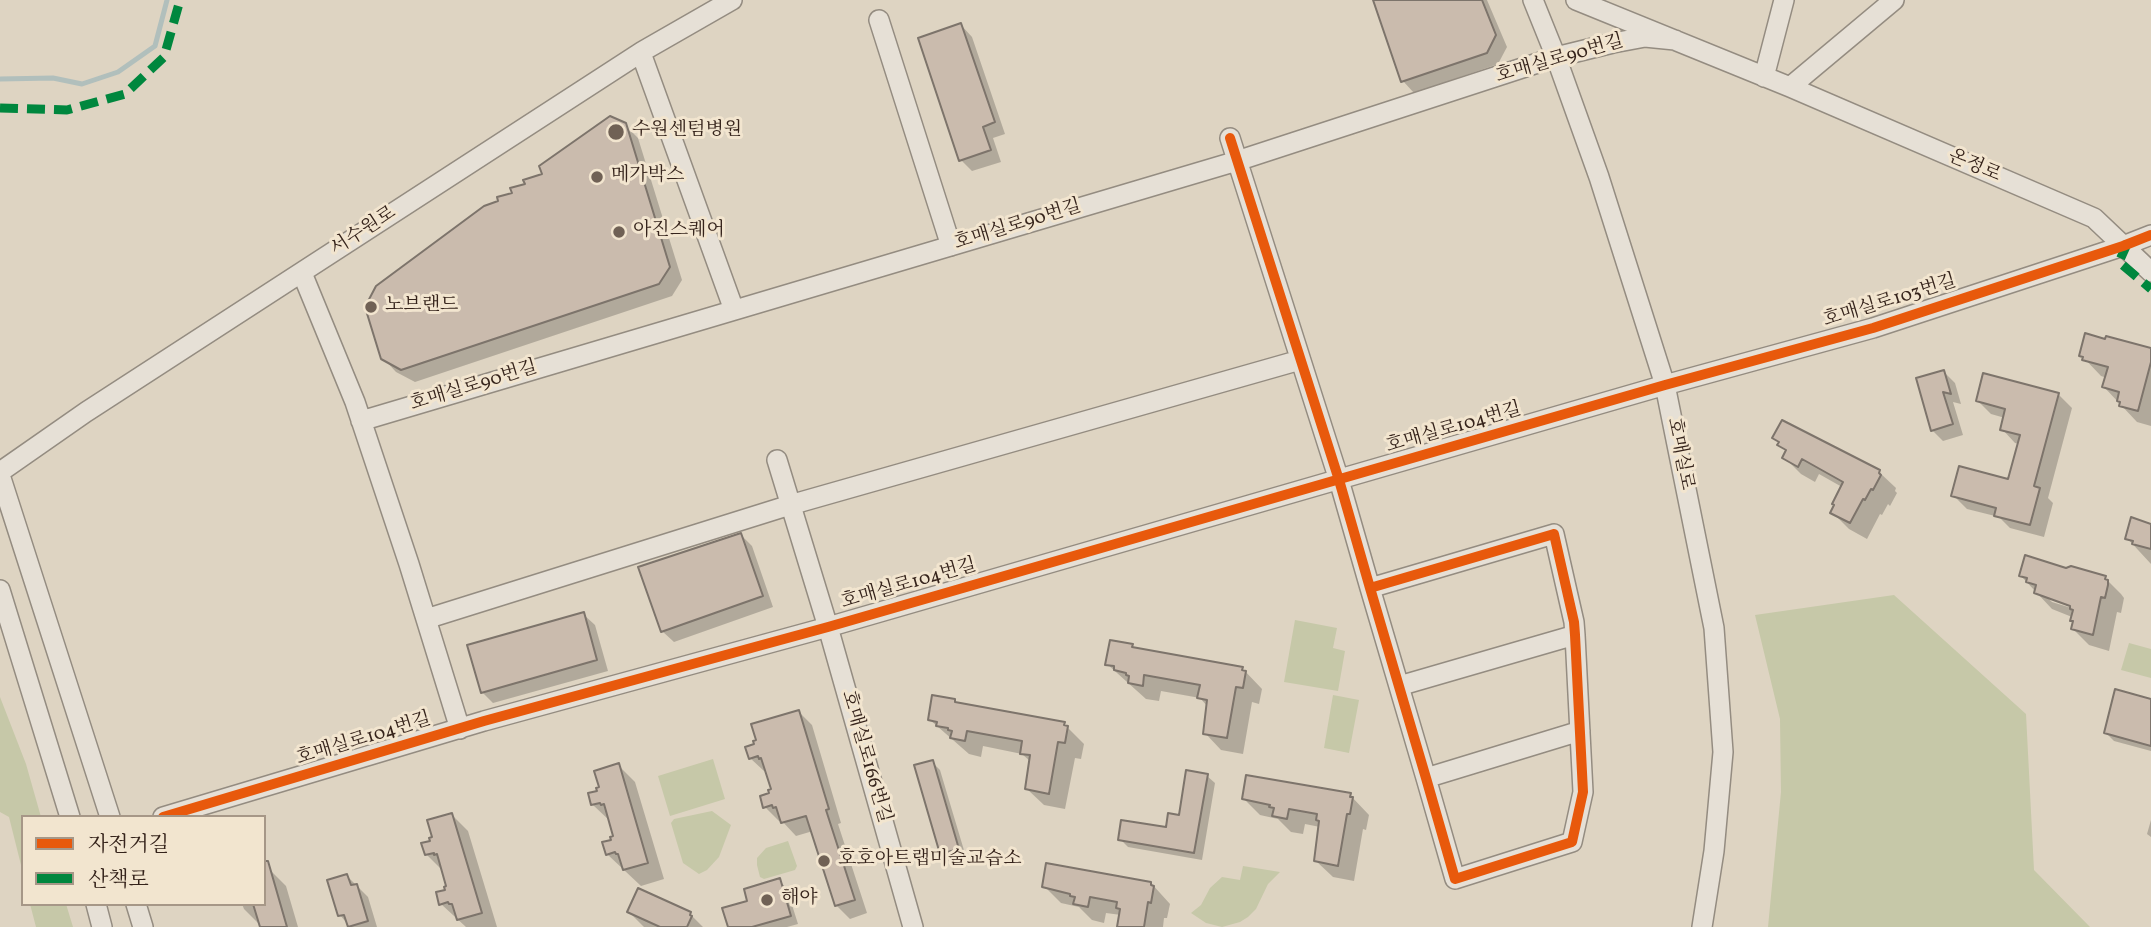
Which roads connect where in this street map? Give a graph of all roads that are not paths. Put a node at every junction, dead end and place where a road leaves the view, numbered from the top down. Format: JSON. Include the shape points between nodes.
{"nodes":[{"id":1,"x":732,"y":0,"type":"edge"},
{"id":2,"x":1532,"y":0,"type":"edge"},
{"id":3,"x":1576,"y":0,"type":"edge"},
{"id":4,"x":1784,"y":0,"type":"edge"},
{"id":5,"x":1894,"y":0,"type":"edge"},
{"id":6,"x":879,"y":20,"type":"dead end"},
{"id":7,"x":1675,"y":40,"type":"junction"},
{"id":8,"x":641,"y":53,"type":"junction"},
{"id":9,"x":1556,"y":57,"type":"junction"},
{"id":10,"x":1764,"y":77,"type":"junction"},
{"id":11,"x":1790,"y":88,"type":"junction"},
{"id":12,"x":1230,"y":138,"type":"dead end"},
{"id":13,"x":1237,"y":161,"type":"junction"},
{"id":14,"x":2151,"y":235,"type":"edge"},
{"id":15,"x":951,"y":246,"type":"junction"},
{"id":16,"x":2123,"y":246,"type":"junction"},
{"id":17,"x":2151,"y":272,"type":"edge"},
{"id":18,"x":302,"y":273,"type":"junction"},
{"id":19,"x":734,"y":310,"type":"junction"},
{"id":20,"x":1300,"y":360,"type":"junction"},
{"id":21,"x":1665,"y":385,"type":"junction"},
{"id":22,"x":361,"y":421,"type":"junction"},
{"id":23,"x":777,"y":460,"type":"dead end"},
{"id":24,"x":0,"y":473,"type":"edge"},
{"id":25,"x":1339,"y":481,"type":"junction"},
{"id":26,"x":790,"y":505,"type":"junction"},
{"id":27,"x":1370,"y":588,"type":"junction"},
{"id":28,"x":0,"y":590,"type":"edge"},
{"id":29,"x":426,"y":619,"type":"junction"},
{"id":30,"x":828,"y":627,"type":"junction"},
{"id":31,"x":1575,"y":635,"type":"junction"},
{"id":32,"x":1399,"y":686,"type":"junction"},
{"id":33,"x":460,"y":729,"type":"junction"},
{"id":34,"x":1580,"y":731,"type":"junction"},
{"id":35,"x":1426,"y":778,"type":"junction"},
{"id":36,"x":69,"y":815,"type":"edge"},
{"id":37,"x":109,"y":815,"type":"edge"},
{"id":38,"x":170,"y":815,"type":"edge"},
{"id":39,"x":97,"y":906,"type":"edge"},
{"id":40,"x":137,"y":906,"type":"edge"},
{"id":41,"x":102,"y":927,"type":"edge"},
{"id":42,"x":143,"y":927,"type":"edge"},
{"id":43,"x":913,"y":927,"type":"edge"},
{"id":44,"x":1702,"y":927,"type":"edge"}],
"edges":[{"from":1,"to":8,"type":"street","name":"서수원로"},
{"from":2,"to":9,"type":"street","name":"호매실로"},
{"from":3,"to":7,"type":"street","name":"온정로"},
{"from":4,"to":10,"type":"street"},
{"from":5,"to":11,"type":"street"},
{"from":6,"to":15,"type":"street"},
{"from":7,"to":9,"type":"street","name":"호매실로90번길","via":[[1645,37]]},
{"from":7,"to":10,"type":"street","name":"온정로"},
{"from":8,"to":18,"type":"street","name":"서수원로"},
{"from":8,"to":19,"type":"street"},
{"from":9,"to":13,"type":"street","name":"호매실로90번길"},
{"from":9,"to":21,"type":"street","name":"호매실로"},
{"from":10,"to":11,"type":"street","name":"온정로"},
{"from":11,"to":16,"type":"street","name":"온정로","via":[[2094,218]]},
{"from":12,"to":13,"type":"street"},
{"from":13,"to":15,"type":"street","name":"호매실로90번길"},
{"from":13,"to":20,"type":"street"},
{"from":14,"to":16,"type":"street"},
{"from":15,"to":19,"type":"street","name":"호매실로90번길"},
{"from":16,"to":17,"type":"street","name":"온정로"},
{"from":16,"to":21,"type":"street","name":"호매실로103번길","via":[[1873,328]]},
{"from":18,"to":22,"type":"street"},
{"from":18,"to":24,"type":"street","name":"서수원로"},
{"from":19,"to":22,"type":"street","name":"호매실로90번길"},
{"from":20,"to":25,"type":"street"},
{"from":20,"to":26,"type":"street"},
{"from":21,"to":25,"type":"street","name":"호매실로104번길"},
{"from":21,"to":44,"type":"street","name":"호매실로","via":[[1714,628],[1723,752]]},
{"from":22,"to":29,"type":"street"},
{"from":23,"to":26,"type":"street","name":"호매실로166번길"},
{"from":24,"to":37,"type":"street"},
{"from":25,"to":27,"type":"street"},
{"from":25,"to":30,"type":"street","name":"호매실로104번길"},
{"from":26,"to":29,"type":"street"},
{"from":26,"to":30,"type":"street","name":"호매실로166번길"},
{"from":27,"to":31,"type":"street","via":[[1554,534]]},
{"from":27,"to":32,"type":"street"},
{"from":28,"to":36,"type":"street"},
{"from":29,"to":33,"type":"street"},
{"from":30,"to":33,"type":"street","name":"호매실로104번길"},
{"from":30,"to":43,"type":"street","name":"호매실로166번길"},
{"from":31,"to":32,"type":"street"},
{"from":31,"to":34,"type":"street"},
{"from":32,"to":35,"type":"street"},
{"from":33,"to":38,"type":"street","name":"호매실로104번길"},
{"from":34,"to":35,"type":"street"},
{"from":34,"to":35,"type":"street","via":[[1583,792],[1572,842],[1455,879]]},
{"from":39,"to":41,"type":"street"},
{"from":40,"to":42,"type":"street"}]}
